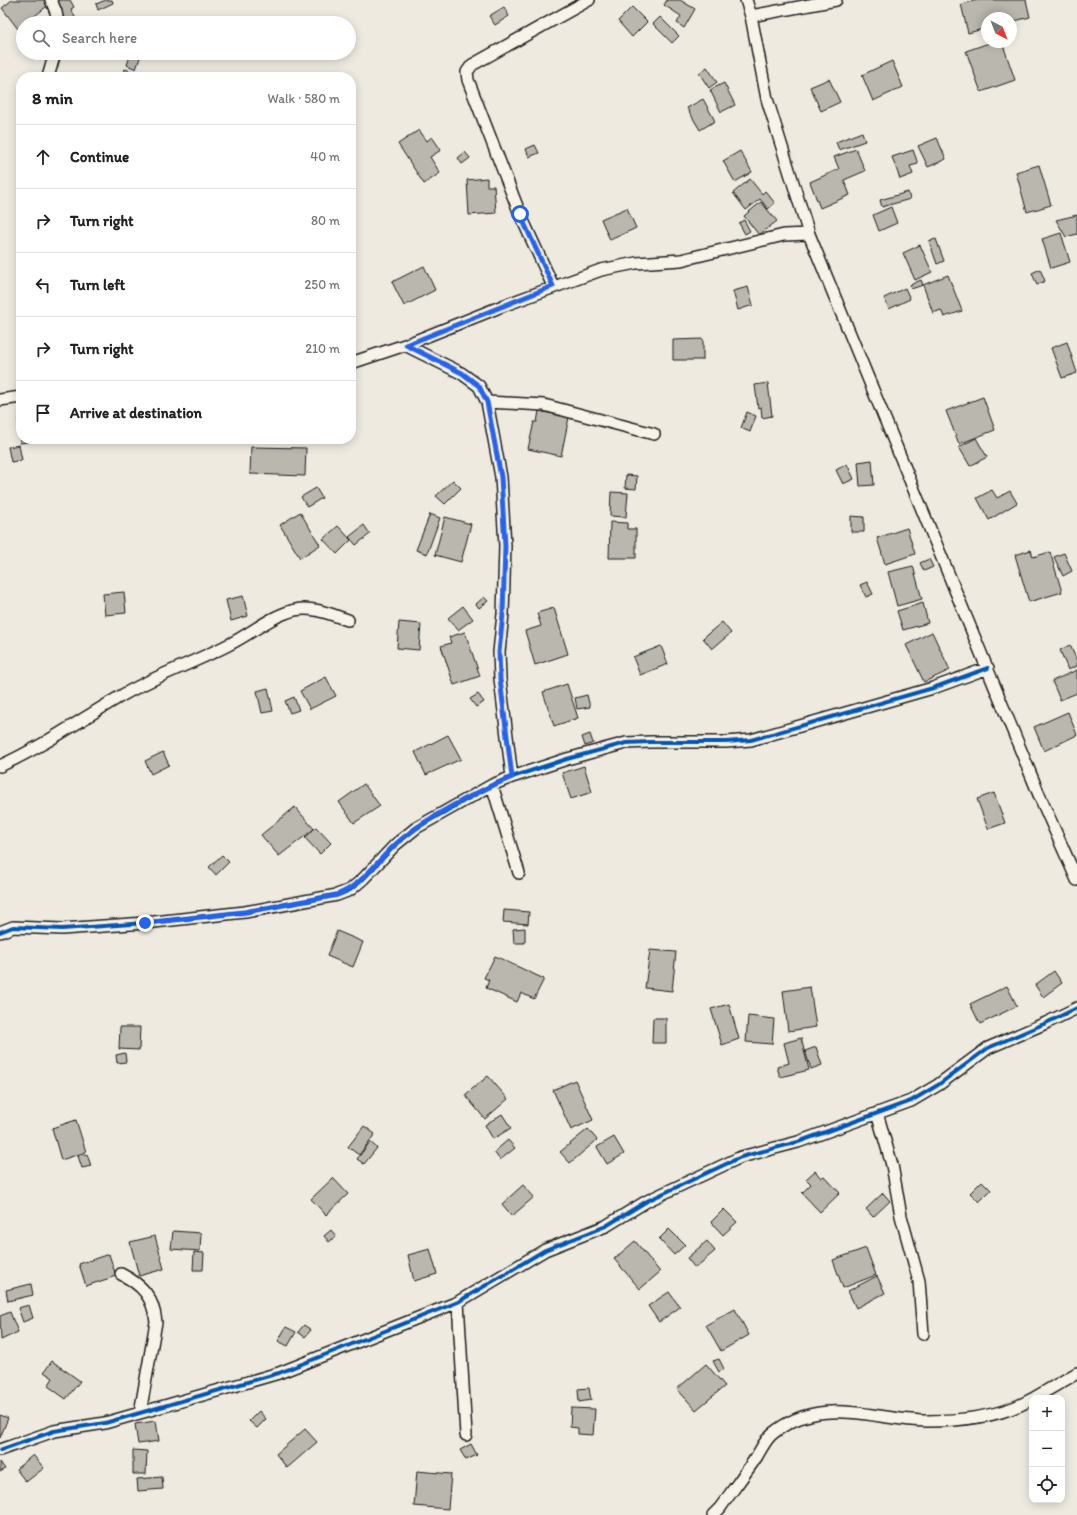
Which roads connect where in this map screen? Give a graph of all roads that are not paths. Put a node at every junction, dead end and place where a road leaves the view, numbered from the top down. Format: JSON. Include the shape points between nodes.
{"nodes":[{"id":1,"x":51,"y":0,"type":"edge"},
{"id":2,"x":589,"y":0,"type":"edge"},
{"id":3,"x":746,"y":0,"type":"edge"},
{"id":4,"x":836,"y":0,"type":"edge"},
{"id":5,"x":57,"y":16,"type":"edge"},
{"id":6,"x":751,"y":16,"type":"junction"},
{"id":7,"x":53,"y":60,"type":"edge"},
{"id":8,"x":49,"y":72,"type":"edge"},
{"id":9,"x":809,"y":234,"type":"junction"},
{"id":10,"x":553,"y":286,"type":"junction"},
{"id":11,"x":406,"y":345,"type":"junction"},
{"id":12,"x":356,"y":361,"type":"edge"},
{"id":13,"x":16,"y":398,"type":"edge"},
{"id":14,"x":0,"y":400,"type":"edge"},
{"id":15,"x":487,"y":402,"type":"junction"},
{"id":16,"x":654,"y":434,"type":"dead end"},
{"id":17,"x":348,"y":620,"type":"dead end"},
{"id":18,"x":988,"y":668,"type":"junction"},
{"id":19,"x":0,"y":766,"type":"edge"},
{"id":20,"x":512,"y":777,"type":"junction"},
{"id":21,"x":492,"y":785,"type":"junction"},
{"id":22,"x":519,"y":873,"type":"dead end"},
{"id":23,"x":1077,"y":880,"type":"edge"},
{"id":24,"x":0,"y":932,"type":"edge"},
{"id":25,"x":1077,"y":1008,"type":"edge"},
{"id":26,"x":877,"y":1113,"type":"junction"},
{"id":27,"x":121,"y":1274,"type":"dead end"},
{"id":28,"x":458,"y":1302,"type":"junction"},
{"id":29,"x":923,"y":1334,"type":"dead end"},
{"id":30,"x":1077,"y":1374,"type":"edge"},
{"id":31,"x":1040,"y":1395,"type":"edge"},
{"id":32,"x":1029,"y":1401,"type":"edge"},
{"id":33,"x":140,"y":1413,"type":"junction"},
{"id":34,"x":466,"y":1435,"type":"dead end"},
{"id":35,"x":0,"y":1450,"type":"edge"},
{"id":36,"x":713,"y":1515,"type":"edge"}],
"edges":[{"from":1,"to":5,"type":"street"},
{"from":2,"to":10,"type":"street","via":[[472,65],[466,72],[520,214]]},
{"from":3,"to":6,"type":"street"},
{"from":4,"to":6,"type":"street"},
{"from":6,"to":9,"type":"street","via":[[767,99]]},
{"from":7,"to":8,"type":"street"},
{"from":9,"to":10,"type":"street","via":[[784,235],[681,260],[636,263],[600,270]]},
{"from":9,"to":18,"type":"street"},
{"from":10,"to":11,"type":"street"},
{"from":11,"to":12,"type":"street"},
{"from":11,"to":15,"type":"street","via":[[462,373],[479,386]]},
{"from":13,"to":14,"type":"street"},
{"from":15,"to":16,"type":"street","via":[[544,405]]},
{"from":15,"to":20,"type":"street","via":[[501,477],[505,546],[499,652]]},
{"from":17,"to":19,"type":"street","via":[[312,609],[279,615],[230,644],[121,696],[60,735]]},
{"from":18,"to":20,"type":"street","via":[[933,688],[751,740],[626,743]]},
{"from":18,"to":23,"type":"street"},
{"from":20,"to":21,"type":"street"},
{"from":21,"to":22,"type":"street"},
{"from":21,"to":24,"type":"street","via":[[416,828],[395,845],[363,879],[350,890],[337,895],[245,912],[145,923],[62,929],[13,927]]},
{"from":25,"to":26,"type":"street","via":[[988,1048],[911,1102]]},
{"from":26,"to":28,"type":"street","via":[[798,1142],[741,1157],[646,1201],[606,1226],[544,1250]]},
{"from":26,"to":29,"type":"street","via":[[919,1281]]},
{"from":27,"to":33,"type":"street","via":[[138,1283],[146,1293],[154,1308],[156,1322]]},
{"from":28,"to":33,"type":"street","via":[[279,1372]]},
{"from":28,"to":34,"type":"street"},
{"from":30,"to":31,"type":"street"},
{"from":32,"to":36,"type":"street","via":[[1006,1412],[961,1419],[926,1421],[827,1410],[810,1414],[788,1423],[771,1435]]},
{"from":33,"to":35,"type":"street","via":[[105,1423],[54,1431]]}]}
